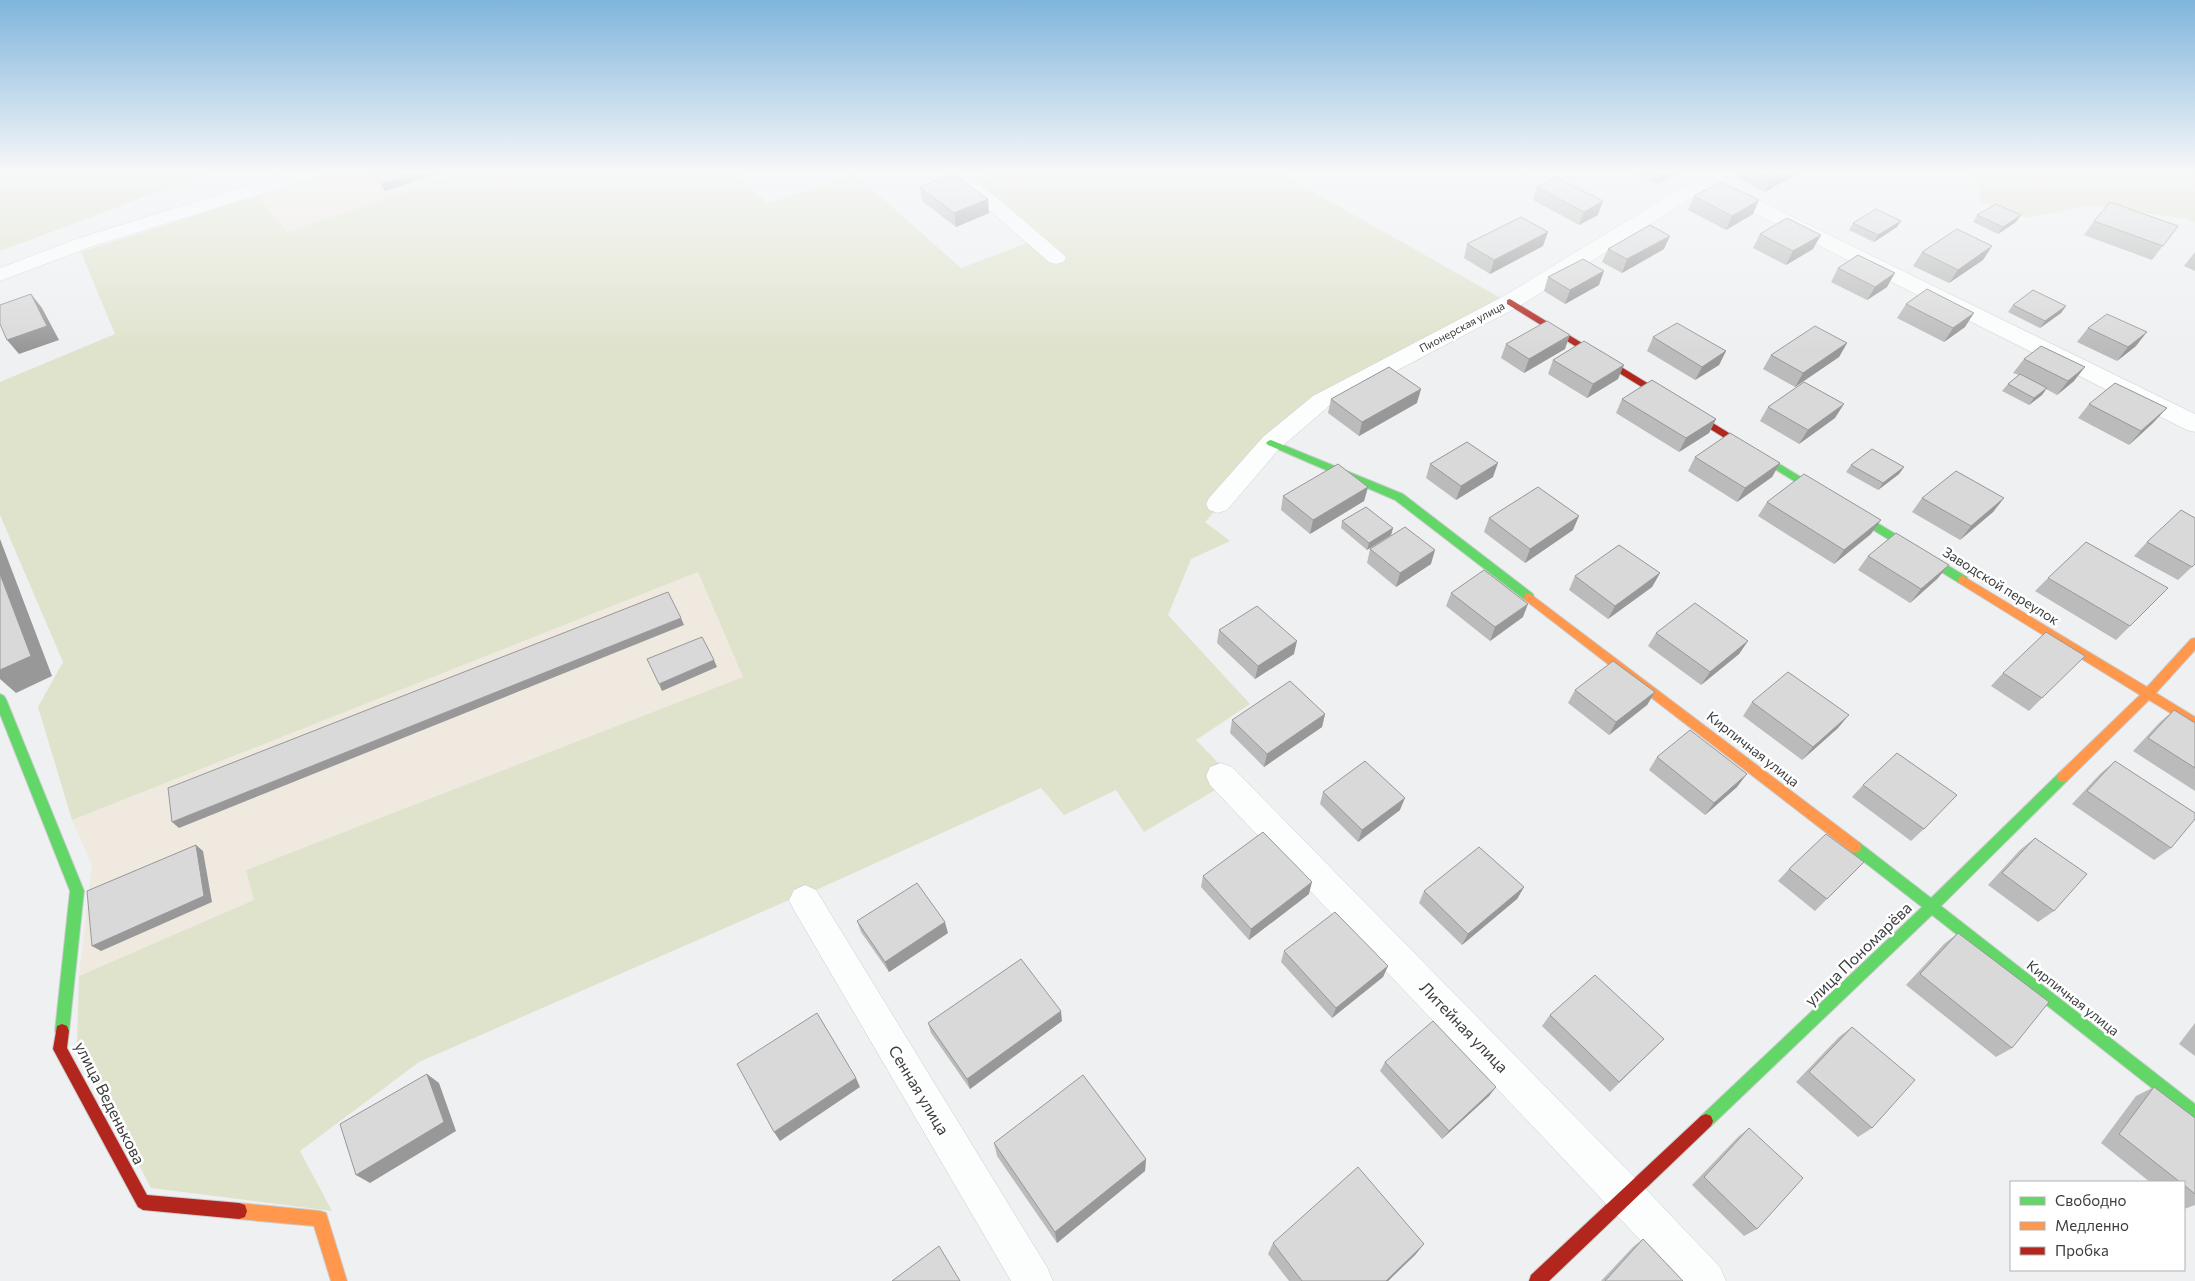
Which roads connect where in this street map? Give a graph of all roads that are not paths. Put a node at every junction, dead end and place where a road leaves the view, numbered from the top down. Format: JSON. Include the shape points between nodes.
{"nodes":[{"id":1,"x":126,"y":230,"type":"edge"},
{"id":2,"x":1023,"y":230,"type":"edge"},
{"id":3,"x":1625,"y":230,"type":"edge"},
{"id":4,"x":1802,"y":230,"type":"edge"},
{"id":5,"x":1056,"y":258,"type":"dead end"},
{"id":6,"x":0,"y":275,"type":"edge"},
{"id":7,"x":1510,"y":302,"type":"junction"},
{"id":8,"x":2195,"y":424,"type":"edge"},
{"id":9,"x":1271,"y":443,"type":"junction"},
{"id":10,"x":1218,"y":504,"type":"dead end"},
{"id":11,"x":2195,"y":642,"type":"edge"},
{"id":12,"x":2148,"y":694,"type":"junction"},
{"id":13,"x":0,"y":699,"type":"edge"},
{"id":14,"x":2195,"y":723,"type":"edge"},
{"id":15,"x":1220,"y":776,"type":"dead end"},
{"id":16,"x":805,"y":900,"type":"dead end"},
{"id":17,"x":1932,"y":906,"type":"junction"},
{"id":18,"x":2195,"y":1113,"type":"edge"},
{"id":19,"x":1628,"y":1196,"type":"junction"},
{"id":20,"x":338,"y":1281,"type":"edge"},
{"id":21,"x":1033,"y":1281,"type":"edge"},
{"id":22,"x":1536,"y":1281,"type":"edge"},
{"id":23,"x":1706,"y":1281,"type":"edge"}],
"edges":[{"from":1,"to":6,"type":"street"},
{"from":2,"to":5,"type":"street"},
{"from":3,"to":7,"type":"street","name":"Пионерская улица"},
{"from":4,"to":8,"type":"street"},
{"from":7,"to":9,"type":"street","name":"Пионерская улица","via":[[1322,401]]},
{"from":7,"to":12,"type":"street","name":"Заводской переулок"},
{"from":9,"to":10,"type":"street","name":"Пионерская улица"},
{"from":9,"to":17,"type":"street","name":"Кирпичная улица","via":[[1399,497]]},
{"from":11,"to":12,"type":"street","name":"улица Пономарёва"},
{"from":12,"to":14,"type":"street","name":"Заводской переулок"},
{"from":12,"to":17,"type":"street","name":"улица Пономарёва"},
{"from":13,"to":20,"type":"street","name":"улица Веденькова","via":[[77,891],[60,1049],[143,1202],[320,1218]]},
{"from":15,"to":19,"type":"street","name":"Литейная улица"},
{"from":16,"to":21,"type":"street","name":"Сенная улица"},
{"from":17,"to":18,"type":"street","name":"Кирпичная улица"},
{"from":17,"to":19,"type":"street","name":"улица Пономарёва"},
{"from":19,"to":22,"type":"street","name":"улица Пономарёва"},
{"from":19,"to":23,"type":"street","name":"Литейная улица"}]}
